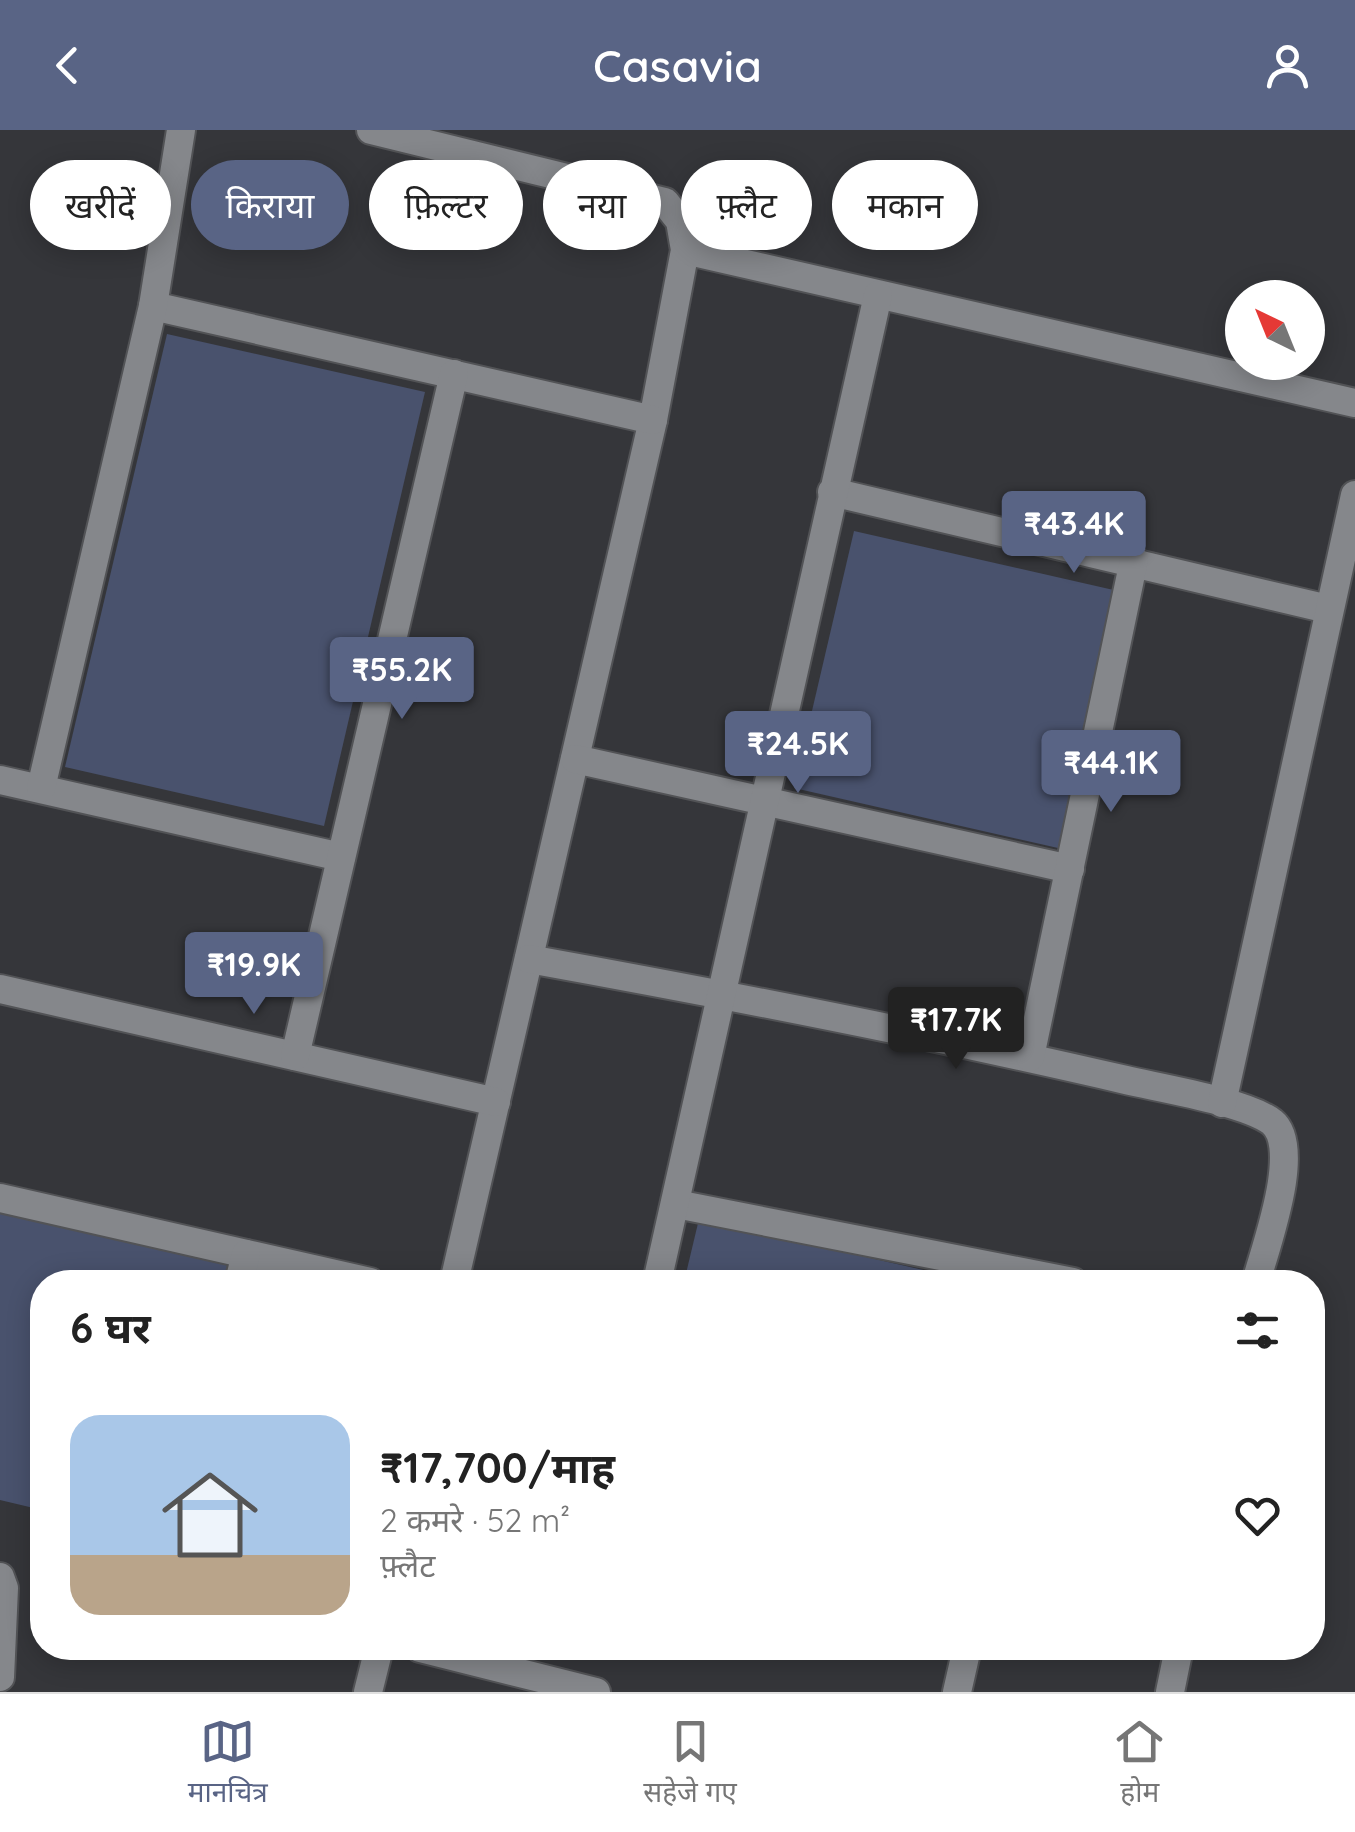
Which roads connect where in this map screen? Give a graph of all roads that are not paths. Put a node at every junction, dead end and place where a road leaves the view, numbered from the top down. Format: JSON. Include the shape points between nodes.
{"nodes":[{"id":1,"x":182,"y":130,"type":"edge"},
{"id":2,"x":370,"y":130,"type":"edge"},
{"id":3,"x":681,"y":228,"type":"edge"},
{"id":4,"x":684,"y":250,"type":"joint"},
{"id":5,"x":878,"y":295,"type":"junction"},
{"id":6,"x":153,"y":306,"type":"junction"},
{"id":7,"x":454,"y":374,"type":"junction"},
{"id":8,"x":1355,"y":403,"type":"edge"},
{"id":9,"x":653,"y":420,"type":"junction"},
{"id":10,"x":832,"y":492,"type":"junction"},
{"id":11,"x":1355,"y":495,"type":"edge"},
{"id":12,"x":1134,"y":560,"type":"junction"},
{"id":13,"x":1328,"y":609,"type":"junction"},
{"id":14,"x":575,"y":759,"type":"junction"},
{"id":15,"x":0,"y":780,"type":"edge"},
{"id":16,"x":41,"y":788,"type":"junction"},
{"id":17,"x":767,"y":802,"type":"junction"},
{"id":18,"x":342,"y":857,"type":"junction"},
{"id":19,"x":1070,"y":869,"type":"junction"},
{"id":20,"x":528,"y":959,"type":"junction"},
{"id":21,"x":0,"y":989,"type":"edge"},
{"id":22,"x":722,"y":994,"type":"junction"},
{"id":23,"x":295,"y":1056,"type":"junction"},
{"id":24,"x":1030,"y":1058,"type":"junction"},
{"id":25,"x":496,"y":1102,"type":"junction"},
{"id":26,"x":1222,"y":1103,"type":"junction"},
{"id":27,"x":0,"y":1198,"type":"edge"},
{"id":28,"x":676,"y":1204,"type":"junction"},
{"id":29,"x":246,"y":1254,"type":"junction"},
{"id":30,"x":242,"y":1270,"type":"edge"},
{"id":31,"x":317,"y":1270,"type":"edge"},
{"id":32,"x":457,"y":1270,"type":"edge"},
{"id":33,"x":660,"y":1270,"type":"edge"},
{"id":34,"x":1003,"y":1270,"type":"edge"},
{"id":35,"x":1259,"y":1270,"type":"edge"},
{"id":36,"x":0,"y":1577,"type":"edge"},
{"id":37,"x":377,"y":1660,"type":"edge"},
{"id":38,"x":468,"y":1660,"type":"edge"},
{"id":39,"x":964,"y":1660,"type":"edge"},
{"id":40,"x":1177,"y":1660,"type":"edge"},
{"id":41,"x":0,"y":1677,"type":"edge"},
{"id":42,"x":368,"y":1692,"type":"edge"},
{"id":43,"x":596,"y":1692,"type":"edge"},
{"id":44,"x":957,"y":1692,"type":"edge"},
{"id":45,"x":1170,"y":1692,"type":"edge"}],
"edges":[{"from":1,"to":6,"type":"street"},
{"from":2,"to":3,"type":"street","via":[[665,202]]},
{"from":4,"to":5,"type":"street"},
{"from":4,"to":9,"type":"street"},
{"from":5,"to":8,"type":"street"},
{"from":5,"to":10,"type":"street"},
{"from":6,"to":7,"type":"street"},
{"from":6,"to":16,"type":"street"},
{"from":7,"to":9,"type":"street"},
{"from":7,"to":18,"type":"street"},
{"from":9,"to":14,"type":"street"},
{"from":10,"to":12,"type":"street"},
{"from":10,"to":17,"type":"street"},
{"from":11,"to":13,"type":"street"},
{"from":12,"to":13,"type":"street"},
{"from":12,"to":19,"type":"street"},
{"from":13,"to":26,"type":"street"},
{"from":14,"to":17,"type":"street"},
{"from":14,"to":20,"type":"street"},
{"from":15,"to":16,"type":"street"},
{"from":16,"to":18,"type":"street"},
{"from":17,"to":19,"type":"street"},
{"from":17,"to":22,"type":"street"},
{"from":18,"to":23,"type":"street"},
{"from":19,"to":24,"type":"street"},
{"from":20,"to":22,"type":"street"},
{"from":20,"to":25,"type":"street"},
{"from":21,"to":23,"type":"street"},
{"from":22,"to":24,"type":"street"},
{"from":22,"to":28,"type":"street"},
{"from":23,"to":25,"type":"street"},
{"from":24,"to":26,"type":"street"},
{"from":25,"to":32,"type":"street"},
{"from":26,"to":35,"type":"street","via":[[1272,1122],[1284,1139],[1286,1161]]},
{"from":27,"to":29,"type":"street"},
{"from":28,"to":33,"type":"street"},
{"from":28,"to":34,"type":"street"},
{"from":29,"to":30,"type":"street"},
{"from":29,"to":31,"type":"street"},
{"from":36,"to":41,"type":"street"},
{"from":37,"to":42,"type":"street"},
{"from":38,"to":43,"type":"street"},
{"from":39,"to":44,"type":"street"},
{"from":40,"to":45,"type":"street"}]}
